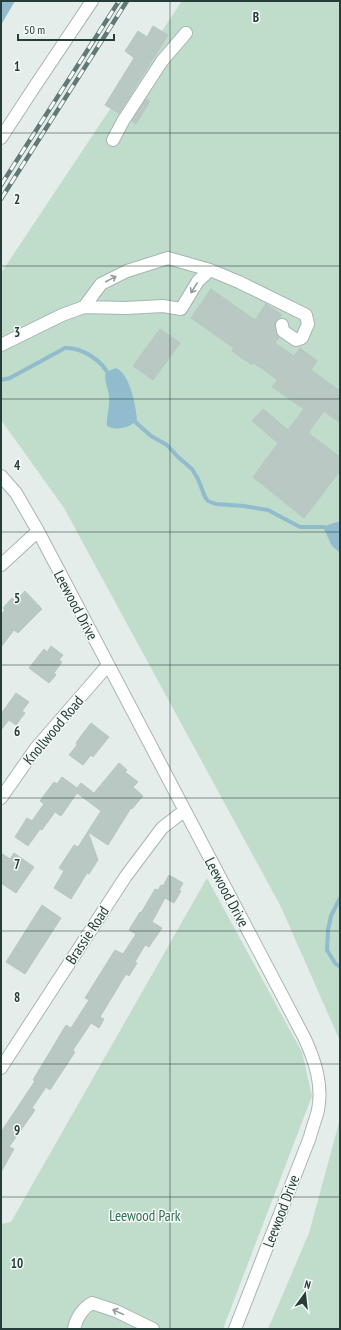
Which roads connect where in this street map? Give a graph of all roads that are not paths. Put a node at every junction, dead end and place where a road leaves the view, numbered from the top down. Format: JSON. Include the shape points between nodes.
{"nodes":[{"id":1,"x":92,"y":1,"type":"edge"},
{"id":2,"x":186,"y":33,"type":"dead end"},
{"id":3,"x":1,"y":138,"type":"edge"},
{"id":4,"x":113,"y":140,"type":"dead end"},
{"id":5,"x":210,"y":270,"type":"junction"},
{"id":6,"x":84,"y":307,"type":"junction"},
{"id":7,"x":282,"y":325,"type":"dead end"},
{"id":8,"x":1,"y":345,"type":"edge"},
{"id":9,"x":1,"y":476,"type":"edge"},
{"id":10,"x":38,"y":531,"type":"junction"},
{"id":11,"x":1,"y":565,"type":"edge"},
{"id":12,"x":108,"y":665,"type":"junction"},
{"id":13,"x":1,"y":798,"type":"edge"},
{"id":14,"x":184,"y":811,"type":"junction"},
{"id":15,"x":1,"y":1068,"type":"edge"},
{"id":16,"x":74,"y":1329,"type":"edge"},
{"id":17,"x":153,"y":1329,"type":"edge"},
{"id":18,"x":235,"y":1329,"type":"edge"}],
"edges":[{"from":1,"to":3,"type":"street"},
{"from":2,"to":4,"type":"street","via":[[162,61]]},
{"from":6,"to":5,"type":"street","one_way":true,"via":[[101,284],[127,271],[168,258]]},
{"from":5,"to":6,"type":"street","one_way":true,"via":[[198,281],[181,309],[163,306]]},
{"from":5,"to":7,"type":"street","via":[[306,315],[308,324],[302,338],[296,340],[283,331]]},
{"from":6,"to":8,"type":"street"},
{"from":9,"to":10,"type":"street","name":"Leewood Drive","via":[[16,494]]},
{"from":10,"to":11,"type":"street"},
{"from":10,"to":12,"type":"street","name":"Leewood Drive"},
{"from":12,"to":13,"type":"street","name":"Knollwood Road","via":[[36,748]]},
{"from":12,"to":14,"type":"street","name":"Leewood Drive"},
{"from":14,"to":15,"type":"street","name":"Brassie Road","via":[[162,828],[126,876]]},
{"from":14,"to":18,"type":"street","name":"Leewood Drive","via":[[312,1055],[320,1091],[310,1137]]},
{"from":17,"to":16,"type":"street","one_way":true,"via":[[98,1303],[86,1306]]}]}
